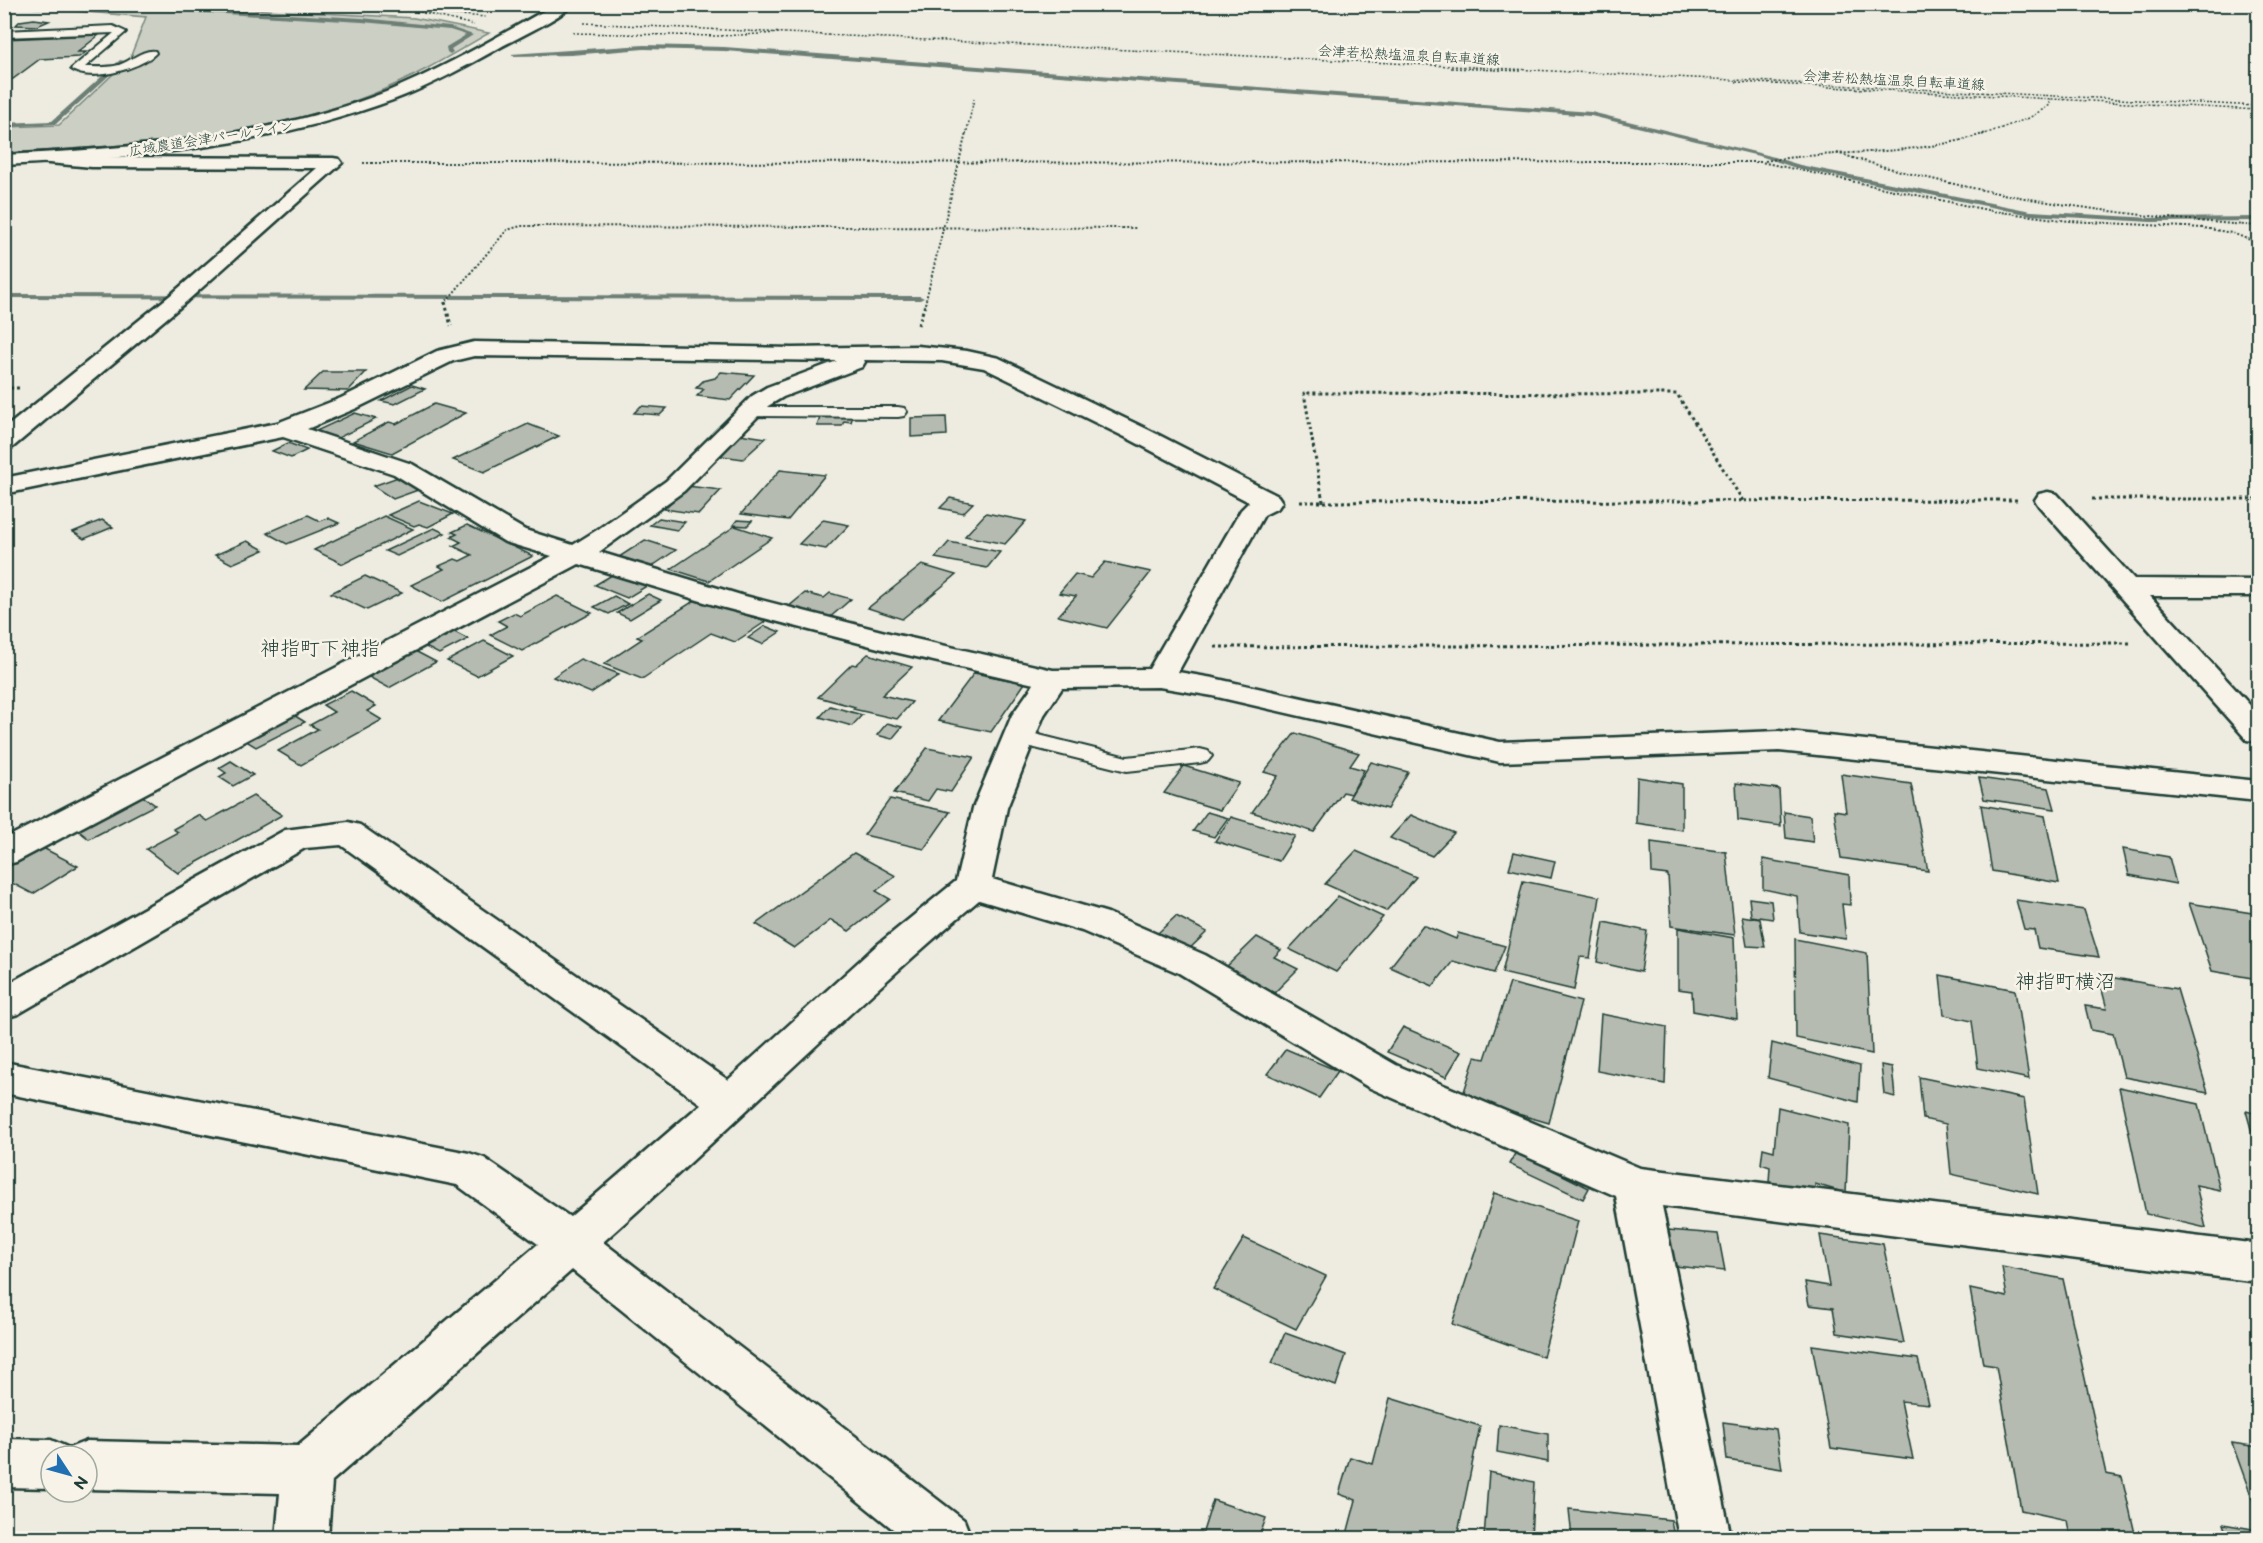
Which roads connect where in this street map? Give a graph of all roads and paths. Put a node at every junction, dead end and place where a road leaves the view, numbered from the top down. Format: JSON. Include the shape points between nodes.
{"nodes":[{"id":1,"x":273,"y":4,"type":"edge"},
{"id":2,"x":308,"y":4,"type":"edge"},
{"id":3,"x":567,"y":4,"type":"edge"},
{"id":4,"x":538,"y":20,"type":"junction"},
{"id":5,"x":477,"y":26,"type":"dead end"},
{"id":6,"x":569,"y":33,"type":"dead end"},
{"id":7,"x":4,"y":34,"type":"edge"},
{"id":8,"x":151,"y":53,"type":"dead end"},
{"id":9,"x":2056,"y":96,"type":"junction"},
{"id":10,"x":974,"y":99,"type":"dead end"},
{"id":11,"x":2050,"y":99,"type":"junction"},
{"id":12,"x":2259,"y":108,"type":"edge"},
{"id":13,"x":1837,"y":153,"type":"junction"},
{"id":14,"x":44,"y":158,"type":"junction"},
{"id":15,"x":4,"y":160,"type":"edge"},
{"id":16,"x":958,"y":162,"type":"junction"},
{"id":17,"x":1761,"y":162,"type":"junction"},
{"id":18,"x":333,"y":164,"type":"junction"},
{"id":19,"x":2259,"y":226,"type":"edge"},
{"id":20,"x":944,"y":227,"type":"junction"},
{"id":21,"x":1137,"y":228,"type":"dead end"},
{"id":22,"x":2259,"y":243,"type":"edge"},
{"id":23,"x":927,"y":299,"type":"dead end"},
{"id":24,"x":459,"y":353,"type":"junction"},
{"id":25,"x":874,"y":354,"type":"junction"},
{"id":26,"x":748,"y":412,"type":"junction"},
{"id":27,"x":898,"y":412,"type":"dead end"},
{"id":28,"x":284,"y":429,"type":"junction"},
{"id":29,"x":4,"y":442,"type":"edge"},
{"id":30,"x":4,"y":486,"type":"edge"},
{"id":31,"x":2259,"y":499,"type":"edge"},
{"id":32,"x":2048,"y":500,"type":"junction"},
{"id":33,"x":1743,"y":501,"type":"junction"},
{"id":34,"x":1269,"y":502,"type":"junction"},
{"id":35,"x":1323,"y":502,"type":"junction"},
{"id":36,"x":577,"y":554,"type":"junction"},
{"id":37,"x":2127,"y":587,"type":"junction"},
{"id":38,"x":2259,"y":588,"type":"edge"},
{"id":39,"x":2177,"y":642,"type":"junction"},
{"id":40,"x":1177,"y":647,"type":"junction"},
{"id":41,"x":1159,"y":678,"type":"junction"},
{"id":42,"x":1053,"y":679,"type":"junction"},
{"id":43,"x":2259,"y":733,"type":"edge"},
{"id":44,"x":1019,"y":737,"type":"junction"},
{"id":45,"x":1200,"y":756,"type":"dead end"},
{"id":46,"x":2259,"y":791,"type":"edge"},
{"id":47,"x":4,"y":854,"type":"edge"},
{"id":48,"x":974,"y":886,"type":"junction"},
{"id":49,"x":4,"y":1004,"type":"edge"},
{"id":50,"x":4,"y":1077,"type":"edge"},
{"id":51,"x":729,"y":1102,"type":"junction"},
{"id":52,"x":1636,"y":1185,"type":"junction"},
{"id":53,"x":571,"y":1243,"type":"junction"},
{"id":54,"x":2259,"y":1263,"type":"edge"},
{"id":55,"x":4,"y":1463,"type":"edge"},
{"id":56,"x":39,"y":1464,"type":"edge"},
{"id":57,"x":99,"y":1465,"type":"edge"},
{"id":58,"x":307,"y":1470,"type":"junction"},
{"id":59,"x":302,"y":1539,"type":"edge"},
{"id":60,"x":945,"y":1539,"type":"edge"},
{"id":61,"x":1705,"y":1539,"type":"edge"}],
"edges":[{"from":1,"to":5,"type":"path","via":[[418,12]]},
{"from":2,"to":4,"type":"path"},
{"from":3,"to":4,"type":"street","name":"広域農道会津パールライン"},
{"from":4,"to":9,"type":"path"},
{"from":4,"to":14,"type":"street","name":"広域農道会津パールライン","via":[[408,89],[331,116],[194,143]]},
{"from":6,"to":11,"type":"path","name":"会津若松熱塩温泉自転車道線","via":[[783,33]]},
{"from":7,"to":8,"type":"lane","via":[[113,29],[121,32],[76,69],[120,68]]},
{"from":9,"to":11,"type":"path"},
{"from":9,"to":12,"type":"path"},
{"from":10,"to":16,"type":"path"},
{"from":11,"to":12,"type":"path","name":"会津若松熱塩温泉自転車道線"},
{"from":11,"to":13,"type":"path","via":[[2046,109],[2025,120],[1970,140],[1911,149]]},
{"from":13,"to":17,"type":"path"},
{"from":13,"to":19,"type":"path","via":[[1932,181],[2024,200]]},
{"from":14,"to":15,"type":"street","name":"広域農道会津パールライン"},
{"from":14,"to":18,"type":"street","via":[[92,162]]},
{"from":16,"to":17,"type":"path"},
{"from":16,"to":18,"type":"path"},
{"from":16,"to":20,"type":"path"},
{"from":17,"to":22,"type":"path","via":[[2023,216],[2210,229],[2240,234]]},
{"from":18,"to":29,"type":"street"},
{"from":20,"to":21,"type":"path"},
{"from":20,"to":23,"type":"path"},
{"from":20,"to":24,"type":"path","via":[[521,226],[507,230],[444,303]]},
{"from":24,"to":25,"type":"street","via":[[474,350]]},
{"from":24,"to":28,"type":"street"},
{"from":25,"to":26,"type":"street","via":[[775,392]]},
{"from":25,"to":34,"type":"street","via":[[970,357],[991,363]]},
{"from":26,"to":27,"type":"lane"},
{"from":26,"to":36,"type":"street","via":[[675,486]]},
{"from":28,"to":30,"type":"street"},
{"from":28,"to":36,"type":"street","via":[[403,469],[515,536]]},
{"from":31,"to":32,"type":"path"},
{"from":32,"to":33,"type":"path"},
{"from":32,"to":37,"type":"street"},
{"from":33,"to":35,"type":"path"},
{"from":33,"to":35,"type":"path","via":[[1677,394],[1304,393]]},
{"from":34,"to":35,"type":"path"},
{"from":34,"to":40,"type":"street","via":[[1254,510]]},
{"from":36,"to":42,"type":"street","via":[[742,604]]},
{"from":36,"to":47,"type":"street"},
{"from":37,"to":38,"type":"street"},
{"from":37,"to":39,"type":"street"},
{"from":39,"to":40,"type":"path"},
{"from":39,"to":43,"type":"street"},
{"from":40,"to":41,"type":"street"},
{"from":41,"to":42,"type":"street"},
{"from":41,"to":46,"type":"street","via":[[1500,752],[1779,741]]},
{"from":42,"to":44,"type":"street","via":[[1028,715]]},
{"from":44,"to":45,"type":"lane","via":[[1127,764]]},
{"from":44,"to":48,"type":"street","via":[[990,808]]},
{"from":48,"to":51,"type":"street","via":[[889,955]]},
{"from":48,"to":52,"type":"street","via":[[1095,922],[1192,964],[1382,1076]]},
{"from":49,"to":51,"type":"street","via":[[297,838],[348,833]]},
{"from":50,"to":53,"type":"street","via":[[469,1170]]},
{"from":51,"to":53,"type":"street"},
{"from":52,"to":54,"type":"street"},
{"from":52,"to":61,"type":"street"},
{"from":53,"to":58,"type":"street"},
{"from":53,"to":60,"type":"street"},
{"from":55,"to":56,"type":"street"},
{"from":57,"to":58,"type":"street"},
{"from":58,"to":59,"type":"street"}]}
